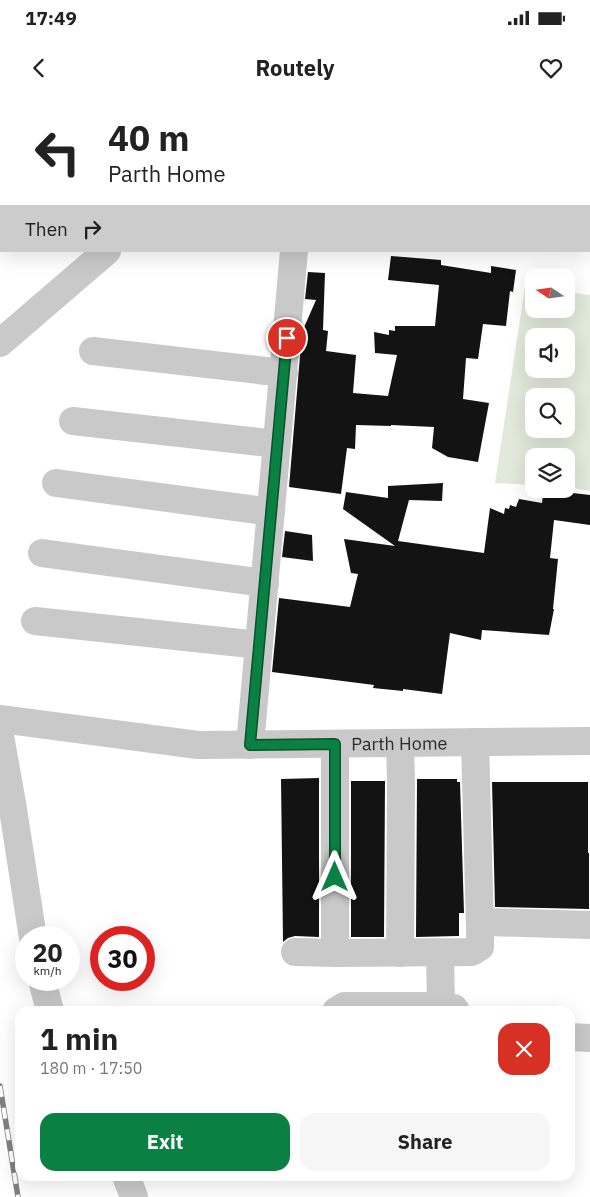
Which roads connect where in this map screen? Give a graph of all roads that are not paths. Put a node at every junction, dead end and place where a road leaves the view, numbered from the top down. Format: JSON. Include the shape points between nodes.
{"nodes":[{"id":1,"x":106,"y":252,"type":"edge"},
{"id":2,"x":294,"y":252,"type":"edge"},
{"id":3,"x":0,"y":343,"type":"edge"},
{"id":4,"x":93,"y":351,"type":"dead end"},
{"id":5,"x":284,"y":372,"type":"junction"},
{"id":6,"x":73,"y":421,"type":"dead end"},
{"id":7,"x":277,"y":444,"type":"junction"},
{"id":8,"x":56,"y":483,"type":"dead end"},
{"id":9,"x":271,"y":512,"type":"junction"},
{"id":10,"x":42,"y":553,"type":"dead end"},
{"id":11,"x":265,"y":582,"type":"junction"},
{"id":12,"x":36,"y":621,"type":"dead end"},
{"id":13,"x":259,"y":645,"type":"junction"},
{"id":14,"x":0,"y":718,"type":"edge"},
{"id":15,"x":0,"y":736,"type":"edge"},
{"id":16,"x":590,"y":741,"type":"edge"},
{"id":17,"x":475,"y":742,"type":"junction"},
{"id":18,"x":400,"y":743,"type":"junction"},
{"id":19,"x":335,"y":744,"type":"junction"},
{"id":20,"x":250,"y":745,"type":"junction"},
{"id":21,"x":590,"y":925,"type":"edge"},
{"id":22,"x":31,"y":926,"type":"edge"},
{"id":23,"x":480,"y":928,"type":"junction"},
{"id":24,"x":296,"y":952,"type":"dead end"},
{"id":25,"x":335,"y":953,"type":"junction"},
{"id":26,"x":400,"y":953,"type":"junction"},
{"id":27,"x":440,"y":953,"type":"junction"},
{"id":28,"x":45,"y":991,"type":"edge"},
{"id":29,"x":49,"y":1006,"type":"edge"},
{"id":30,"x":448,"y":1006,"type":"edge"},
{"id":31,"x":575,"y":1037,"type":"edge"},
{"id":32,"x":590,"y":1038,"type":"edge"},
{"id":33,"x":128,"y":1181,"type":"edge"},
{"id":34,"x":134,"y":1197,"type":"edge"}],
"edges":[{"from":1,"to":3,"type":"street"},
{"from":2,"to":5,"type":"street"},
{"from":4,"to":5,"type":"street"},
{"from":5,"to":7,"type":"street"},
{"from":6,"to":7,"type":"street"},
{"from":7,"to":9,"type":"street"},
{"from":8,"to":9,"type":"street"},
{"from":9,"to":11,"type":"street"},
{"from":10,"to":11,"type":"street"},
{"from":11,"to":13,"type":"street"},
{"from":12,"to":13,"type":"street"},
{"from":13,"to":20,"type":"street"},
{"from":14,"to":20,"type":"street","name":"Parth Home","via":[[198,745]]},
{"from":15,"to":22,"type":"street"},
{"from":16,"to":17,"type":"street","name":"Parth Home"},
{"from":17,"to":18,"type":"street","name":"Parth Home"},
{"from":17,"to":23,"type":"street"},
{"from":18,"to":19,"type":"street","name":"Parth Home"},
{"from":18,"to":26,"type":"street"},
{"from":19,"to":20,"type":"street","name":"Parth Home"},
{"from":19,"to":25,"type":"street"},
{"from":21,"to":23,"type":"street","via":[[487,922]]},
{"from":23,"to":27,"type":"street","via":[[480,947],[472,952]]},
{"from":24,"to":25,"type":"street"},
{"from":25,"to":26,"type":"street"},
{"from":26,"to":27,"type":"street"},
{"from":27,"to":30,"type":"street"},
{"from":28,"to":29,"type":"street"},
{"from":31,"to":32,"type":"street"},
{"from":33,"to":34,"type":"street"}]}
